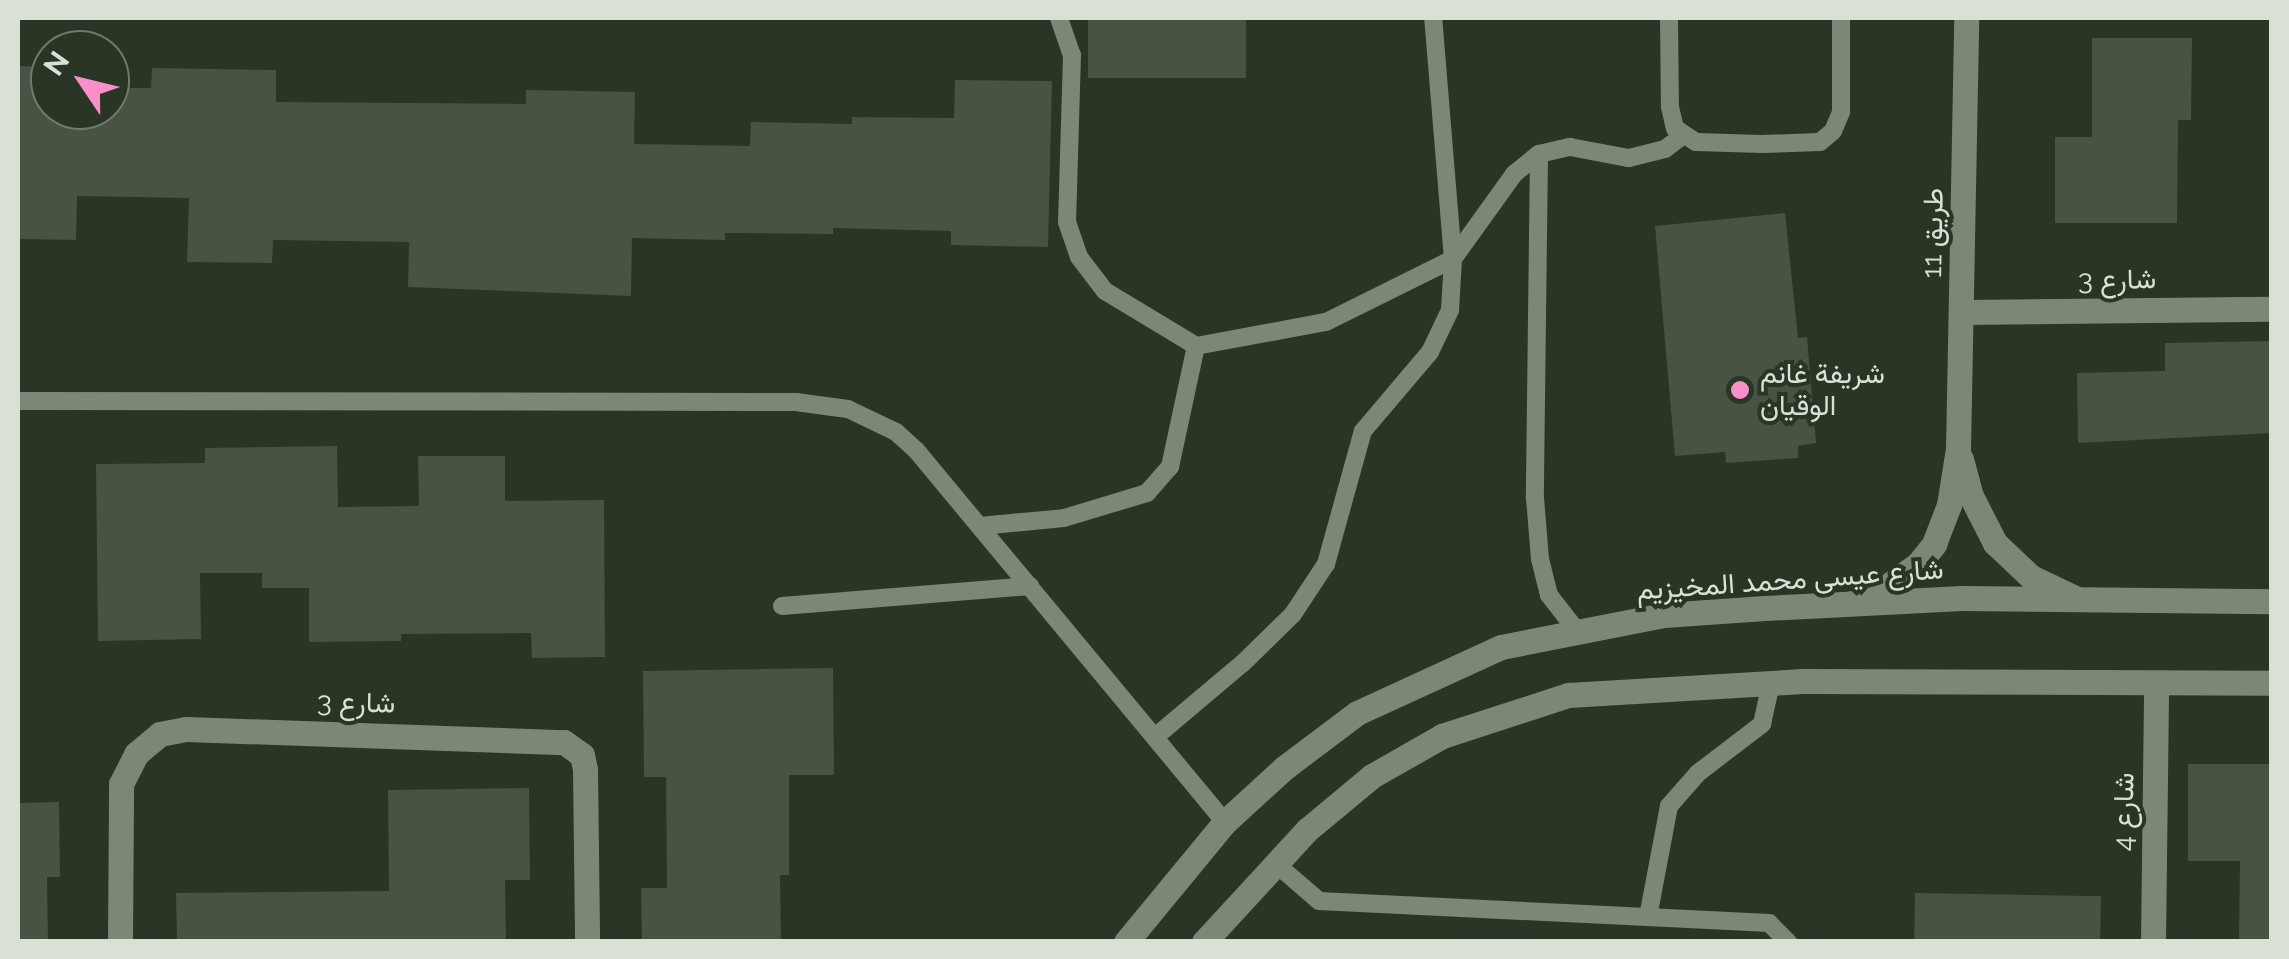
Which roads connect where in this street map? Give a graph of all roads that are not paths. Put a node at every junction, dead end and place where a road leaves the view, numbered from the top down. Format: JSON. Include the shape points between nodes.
{"nodes":[{"id":1,"x":1059,"y":18,"type":"edge"},
{"id":2,"x":1433,"y":18,"type":"edge"},
{"id":3,"x":1669,"y":18,"type":"edge"},
{"id":4,"x":1841,"y":18,"type":"edge"},
{"id":5,"x":1966,"y":18,"type":"edge"},
{"id":6,"x":1682,"y":136,"type":"junction"},
{"id":7,"x":1539,"y":154,"type":"junction"},
{"id":8,"x":1453,"y":259,"type":"junction"},
{"id":9,"x":2272,"y":308,"type":"edge"},
{"id":10,"x":1962,"y":312,"type":"junction"},
{"id":11,"x":1196,"y":346,"type":"junction"},
{"id":12,"x":18,"y":401,"type":"edge"},
{"id":13,"x":1958,"y":449,"type":"junction"},
{"id":14,"x":980,"y":526,"type":"junction"},
{"id":15,"x":1030,"y":586,"type":"junction"},
{"id":16,"x":2080,"y":599,"type":"junction"},
{"id":17,"x":1854,"y":602,"type":"junction"},
{"id":18,"x":2272,"y":602,"type":"edge"},
{"id":19,"x":782,"y":606,"type":"dead end"},
{"id":20,"x":1576,"y":631,"type":"junction"},
{"id":21,"x":2156,"y":682,"type":"junction"},
{"id":22,"x":1771,"y":683,"type":"junction"},
{"id":23,"x":2272,"y":683,"type":"edge"},
{"id":24,"x":1155,"y":737,"type":"junction"},
{"id":25,"x":1226,"y":822,"type":"junction"},
{"id":26,"x":1275,"y":863,"type":"junction"},
{"id":27,"x":1648,"y":917,"type":"junction"},
{"id":28,"x":120,"y":942,"type":"edge"},
{"id":29,"x":587,"y":942,"type":"edge"},
{"id":30,"x":1126,"y":942,"type":"edge"},
{"id":31,"x":1204,"y":942,"type":"edge"},
{"id":32,"x":1788,"y":942,"type":"edge"},
{"id":33,"x":2153,"y":942,"type":"edge"}],
"edges":[{"from":1,"to":11,"type":"lane","via":[[1072,55],[1067,222],[1080,256],[1106,291]]},
{"from":2,"to":8,"type":"lane"},
{"from":3,"to":6,"type":"lane","via":[[1670,107]]},
{"from":4,"to":6,"type":"lane","via":[[1841,112],[1820,142],[1696,142]]},
{"from":5,"to":10,"type":"street","name":"طريق 11"},
{"from":6,"to":7,"type":"lane","via":[[1665,149],[1629,158],[1570,147]]},
{"from":7,"to":8,"type":"lane","via":[[1514,174]]},
{"from":7,"to":20,"type":"lane","via":[[1535,498],[1549,596]]},
{"from":8,"to":11,"type":"lane","via":[[1326,322]]},
{"from":8,"to":24,"type":"lane","via":[[1450,310],[1430,352],[1363,430],[1326,564],[1293,614]]},
{"from":9,"to":10,"type":"street","name":"شارع 3"},
{"from":10,"to":13,"type":"street","name":"طريق 11"},
{"from":11,"to":14,"type":"lane","via":[[1170,467],[1147,494],[1064,518]]},
{"from":12,"to":14,"type":"lane","via":[[822,404],[896,432]]},
{"from":13,"to":16,"type":"street","name":"طريق 11","via":[[1970,496],[1995,543],[2031,576]]},
{"from":13,"to":17,"type":"street","name":"طريق 11","via":[[1945,524],[1934,544],[1897,580]]},
{"from":14,"to":15,"type":"lane"},
{"from":15,"to":19,"type":"lane"},
{"from":15,"to":24,"type":"lane"},
{"from":16,"to":17,"type":"street","name":"شارع عيسى محمد المخيزيم"},
{"from":16,"to":18,"type":"street","name":"شارع عيسى محمد المخيزيم"},
{"from":17,"to":20,"type":"street","name":"شارع عيسى محمد المخيزيم","via":[[1664,615]]},
{"from":20,"to":25,"type":"street","name":"شارع عيسى محمد المخيزيم","via":[[1502,647],[1358,713]]},
{"from":21,"to":22,"type":"street"},
{"from":21,"to":23,"type":"street"},
{"from":21,"to":33,"type":"street","name":"شارع 4"},
{"from":22,"to":26,"type":"street","via":[[1568,695],[1442,736],[1372,776]]},
{"from":22,"to":27,"type":"lane","via":[[1762,724],[1698,772],[1669,806]]},
{"from":24,"to":25,"type":"lane"},
{"from":25,"to":30,"type":"street","name":"شارع عيسى محمد المخيزيم"},
{"from":26,"to":27,"type":"lane","via":[[1319,901]]},
{"from":26,"to":31,"type":"street"},
{"from":27,"to":32,"type":"lane","via":[[1769,923]]},
{"from":28,"to":29,"type":"street","name":"شارع 3","via":[[121,784],[136,754],[160,734],[186,729],[564,742],[582,755],[586,769]]}]}
